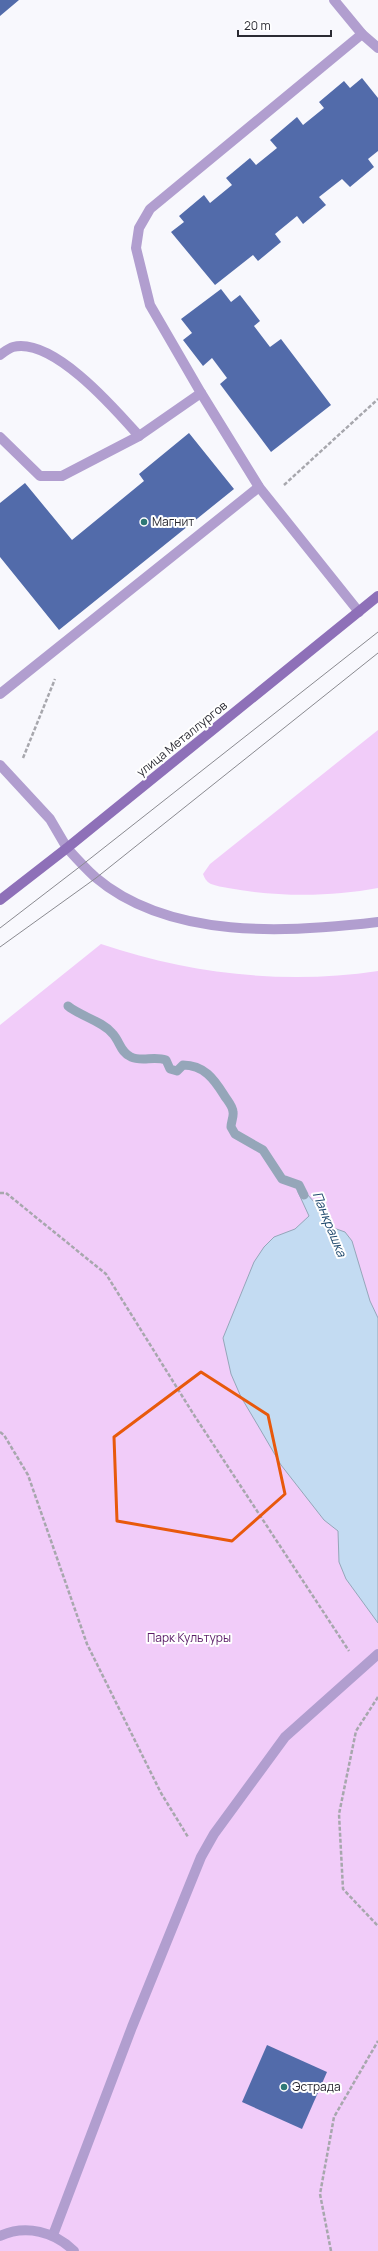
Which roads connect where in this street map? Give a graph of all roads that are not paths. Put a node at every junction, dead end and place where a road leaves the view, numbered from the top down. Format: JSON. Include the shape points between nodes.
{"nodes":[{"id":1,"x":334,"y":0,"type":"edge"},
{"id":2,"x":362,"y":34,"type":"junction"},
{"id":3,"x":378,"y":48,"type":"edge"},
{"id":4,"x":0,"y":355,"type":"edge"},
{"id":5,"x":201,"y":393,"type":"junction"},
{"id":6,"x":139,"y":436,"type":"junction"},
{"id":7,"x":0,"y":438,"type":"edge"},
{"id":8,"x":260,"y":487,"type":"junction"},
{"id":9,"x":378,"y":596,"type":"edge"},
{"id":10,"x":359,"y":612,"type":"junction"},
{"id":11,"x":0,"y":694,"type":"edge"},
{"id":12,"x":0,"y":765,"type":"edge"},
{"id":13,"x":67,"y":848,"type":"junction"},
{"id":14,"x":0,"y":900,"type":"edge"},
{"id":15,"x":378,"y":922,"type":"edge"},
{"id":16,"x":378,"y":1654,"type":"edge"},
{"id":17,"x":54,"y":2235,"type":"junction"},
{"id":18,"x":0,"y":2236,"type":"edge"},
{"id":19,"x":74,"y":2251,"type":"edge"}],
"edges":[{"from":1,"to":2,"type":"street"},
{"from":2,"to":3,"type":"street"},
{"from":2,"to":5,"type":"street","via":[[150,209],[139,228],[136,248],[150,305]]},
{"from":4,"to":6,"type":"street","via":[[12,347],[31,347],[54,355],[107,401]]},
{"from":5,"to":6,"type":"street"},
{"from":5,"to":8,"type":"street"},
{"from":6,"to":7,"type":"street","via":[[62,476],[40,476]]},
{"from":8,"to":10,"type":"street"},
{"from":8,"to":11,"type":"street"},
{"from":9,"to":10,"type":"main road","name":"улица Металлургов"},
{"from":10,"to":13,"type":"main road","name":"улица Металлургов"},
{"from":12,"to":13,"type":"street","via":[[50,819]]},
{"from":13,"to":14,"type":"main road","name":"улица Металлургов"},
{"from":13,"to":15,"type":"street","via":[[96,878],[124,896],[180,918],[229,927],[268,929]]},
{"from":16,"to":17,"type":"street","via":[[286,1737],[214,1834],[201,1858],[132,2027]]},
{"from":17,"to":18,"type":"street","via":[[28,2230]]},
{"from":17,"to":19,"type":"street"}]}
